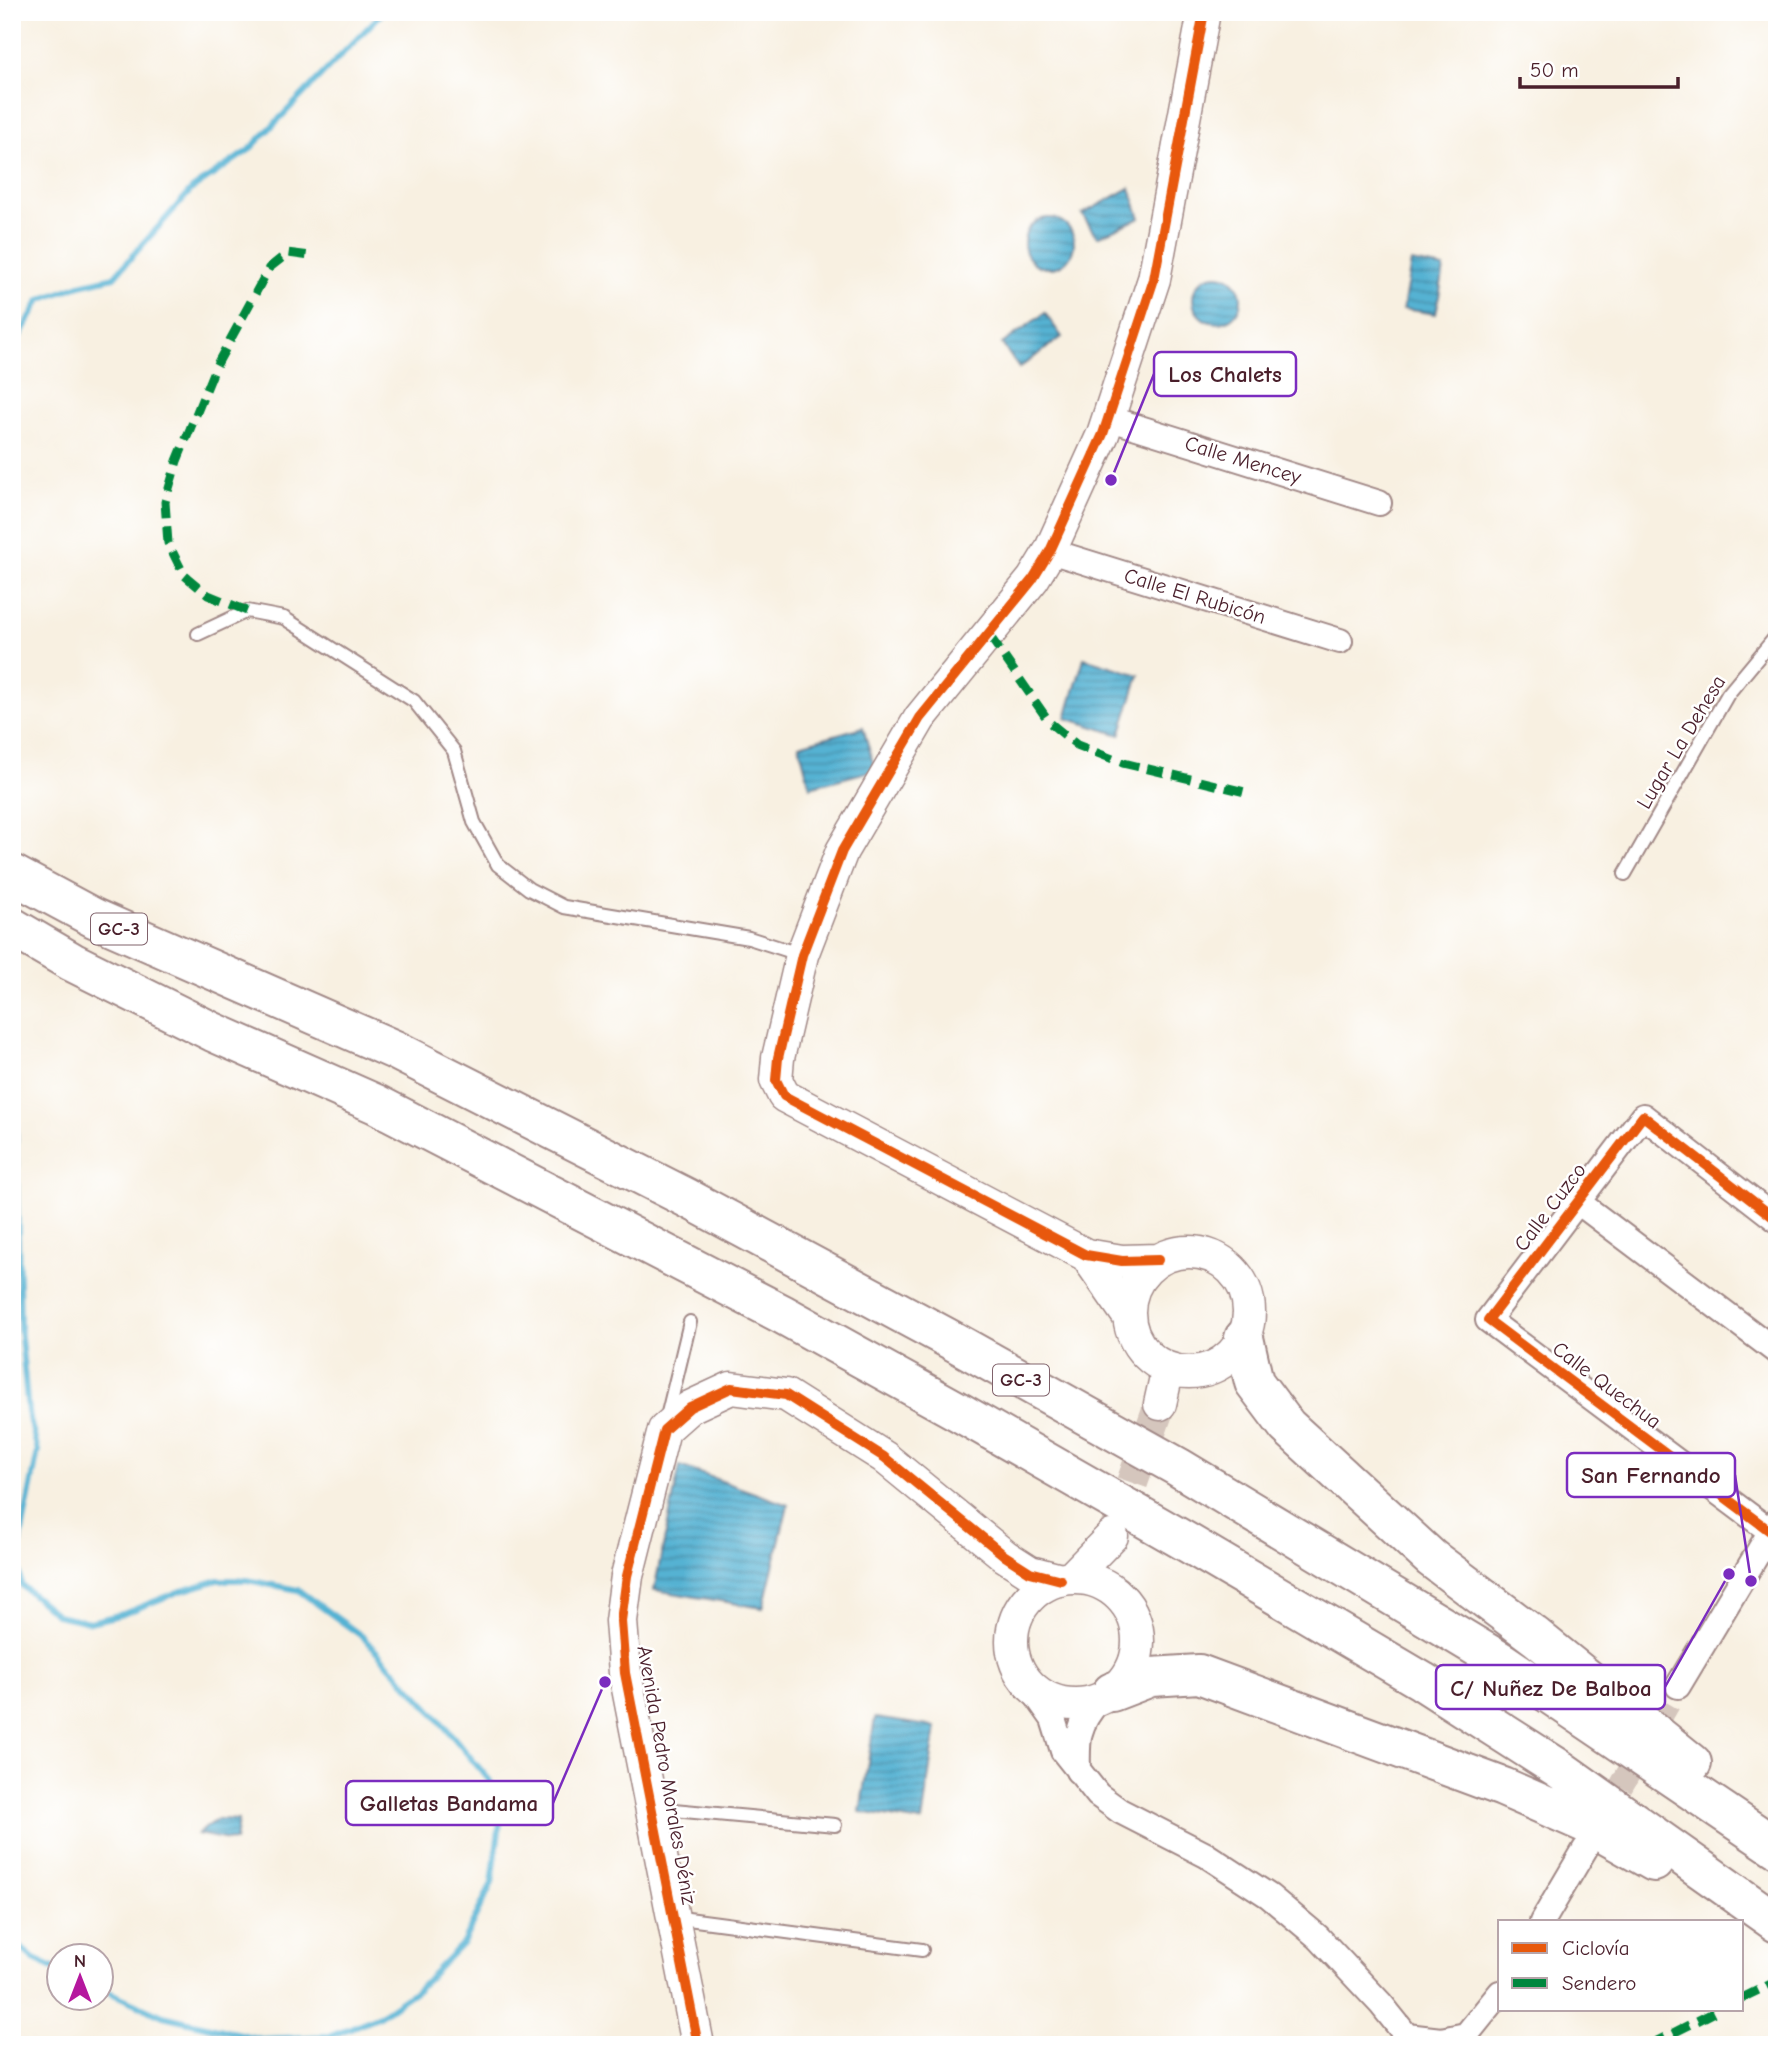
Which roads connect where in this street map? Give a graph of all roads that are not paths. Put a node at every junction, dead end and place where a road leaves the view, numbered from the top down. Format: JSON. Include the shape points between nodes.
{"nodes":[{"id":1,"x":1203,"y":12,"type":"edge"},
{"id":2,"x":1108,"y":418,"type":"junction"},
{"id":3,"x":1379,"y":503,"type":"dead end"},
{"id":4,"x":1050,"y":551,"type":"junction"},
{"id":5,"x":198,"y":634,"type":"dead end"},
{"id":6,"x":1777,"y":635,"type":"edge"},
{"id":7,"x":1340,"y":641,"type":"dead end"},
{"id":8,"x":12,"y":874,"type":"edge"},
{"id":9,"x":1625,"y":874,"type":"dead end"},
{"id":10,"x":12,"y":927,"type":"edge"},
{"id":11,"x":12,"y":953,"type":"edge"},
{"id":12,"x":802,"y":955,"type":"junction"},
{"id":13,"x":209,"y":1030,"type":"junction"},
{"id":14,"x":1577,"y":1202,"type":"junction"},
{"id":15,"x":1777,"y":1220,"type":"edge"},
{"id":16,"x":1086,"y":1255,"type":"junction"},
{"id":17,"x":1158,"y":1260,"type":"junction"},
{"id":18,"x":1129,"y":1317,"type":"junction"},
{"id":19,"x":1488,"y":1320,"type":"joint"},
{"id":20,"x":690,"y":1322,"type":"dead end"},
{"id":21,"x":1244,"y":1338,"type":"junction"},
{"id":22,"x":1777,"y":1352,"type":"edge"},
{"id":23,"x":1168,"y":1368,"type":"junction"},
{"id":24,"x":1160,"y":1404,"type":"tunnel mouth"},
{"id":25,"x":664,"y":1430,"type":"junction"},
{"id":26,"x":1773,"y":1526,"type":"edge"},
{"id":27,"x":988,"y":1543,"type":"junction"},
{"id":28,"x":1066,"y":1579,"type":"junction"},
{"id":29,"x":1116,"y":1593,"type":"junction"},
{"id":30,"x":1017,"y":1615,"type":"junction"},
{"id":31,"x":1678,"y":1686,"type":"tunnel mouth"},
{"id":32,"x":1031,"y":1688,"type":"junction"},
{"id":33,"x":1106,"y":1696,"type":"junction"},
{"id":34,"x":1078,"y":1771,"type":"junction"},
{"id":35,"x":652,"y":1808,"type":"junction"},
{"id":36,"x":835,"y":1825,"type":"dead end"},
{"id":37,"x":1777,"y":1829,"type":"edge"},
{"id":38,"x":1777,"y":1848,"type":"edge"},
{"id":39,"x":1585,"y":1849,"type":"dead end"},
{"id":40,"x":673,"y":1917,"type":"junction"},
{"id":41,"x":1543,"y":1920,"type":"edge"},
{"id":42,"x":1765,"y":1924,"type":"edge"},
{"id":43,"x":922,"y":1950,"type":"dead end"},
{"id":44,"x":1498,"y":1995,"type":"edge"},
{"id":45,"x":1462,"y":2040,"type":"edge"},
{"id":46,"x":1409,"y":2042,"type":"edge"},
{"id":47,"x":698,"y":2045,"type":"edge"}],
"edges":[{"from":1,"to":2,"type":"street","via":[[1154,279]]},
{"from":2,"to":3,"type":"street","name":"Calle Mencey"},
{"from":2,"to":4,"type":"street"},
{"from":4,"to":7,"type":"street","name":"Calle El Rubicón"},
{"from":4,"to":12,"type":"street","via":[[1033,579],[920,718],[842,851]]},
{"from":5,"to":12,"type":"lane","via":[[247,611],[284,618],[414,701],[454,751],[474,822],[498,865],[529,889],[564,907],[749,938]]},
{"from":6,"to":9,"type":"lane","name":"Lugar La Dehesa","via":[[1728,694]]},
{"from":8,"to":38,"type":"highway","number":"GC-3","via":[[94,918],[395,1050],[803,1259],[1154,1454],[1502,1662]]},
{"from":10,"to":13,"type":"highway","number":"GC-3"},
{"from":11,"to":13,"type":"highway","via":[[145,1023]]},
{"from":12,"to":16,"type":"street","via":[[778,1058],[776,1080],[784,1096]]},
{"from":13,"to":42,"type":"highway","number":"GC-3","via":[[376,1104],[782,1314],[1188,1543],[1422,1681],[1558,1768]]},
{"from":14,"to":15,"type":"street","name":"Calle Cuzco","via":[[1643,1116]]},
{"from":14,"to":19,"type":"street","name":"Calle Cuzco"},
{"from":14,"to":22,"type":"street"},
{"from":16,"to":17,"type":"street"},
{"from":16,"to":18,"type":"street"},
{"from":17,"to":18,"type":"street","via":[[1136,1285]]},
{"from":17,"to":21,"type":"street","via":[[1195,1252],[1230,1268],[1249,1300]]},
{"from":18,"to":23,"type":"street","via":[[1141,1348]]},
{"from":19,"to":26,"type":"street","name":"Calle Quechua"},
{"from":20,"to":25,"type":"lane","name":"Avenida Pedro Morales Déniz"},
{"from":21,"to":23,"type":"street","via":[[1220,1364],[1186,1372]]},
{"from":21,"to":37,"type":"highway","via":[[1254,1382],[1287,1426],[1431,1558]]},
{"from":23,"to":24,"type":"street"},
{"from":25,"to":27,"type":"street","via":[[690,1407],[731,1388],[786,1395],[884,1457]]},
{"from":25,"to":35,"type":"street","name":"Avenida Pedro Morales Déniz","via":[[627,1576],[621,1621],[625,1672]]},
{"from":26,"to":31,"type":"street"},
{"from":27,"to":28,"type":"street","via":[[1030,1572]]},
{"from":27,"to":30,"type":"street","via":[[1007,1577]]},
{"from":28,"to":29,"type":"street","via":[[1087,1579]]},
{"from":28,"to":29,"type":"street","via":[[1112,1536]]},
{"from":28,"to":30,"type":"street","via":[[1043,1587],[1027,1599]]},
{"from":29,"to":33,"type":"street","via":[[1136,1625],[1138,1644],[1126,1679]]},
{"from":30,"to":32,"type":"street","via":[[1011,1634],[1012,1654]]},
{"from":32,"to":33,"type":"street","via":[[1063,1704]]},
{"from":32,"to":34,"type":"street","via":[[1053,1719],[1063,1751]]},
{"from":33,"to":34,"type":"street","via":[[1084,1717],[1077,1740]]},
{"from":33,"to":42,"type":"highway","via":[[1151,1677],[1199,1674],[1503,1787],[1585,1823]]},
{"from":34,"to":46,"type":"street","via":[[1098,1795],[1120,1811],[1206,1854],[1269,1896],[1318,1937],[1381,2004]]},
{"from":35,"to":36,"type":"lane"},
{"from":35,"to":40,"type":"street","name":"Avenida Pedro Morales Déniz"},
{"from":39,"to":41,"type":"street"},
{"from":40,"to":43,"type":"lane"},
{"from":40,"to":47,"type":"street","name":"Avenida Pedro Morales Déniz"},
{"from":44,"to":45,"type":"street"},
{"from":45,"to":46,"type":"street"}]}
